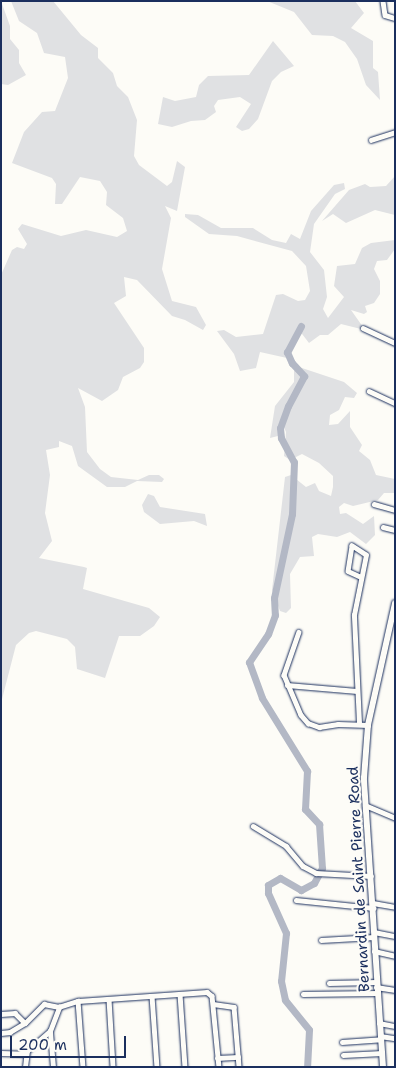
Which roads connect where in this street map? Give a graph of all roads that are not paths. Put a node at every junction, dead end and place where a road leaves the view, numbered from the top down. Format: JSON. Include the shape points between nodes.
{"nodes":[{"id":1,"x":383,"y":1,"type":"edge"},
{"id":2,"x":395,"y":18,"type":"edge"},
{"id":3,"x":395,"y":132,"type":"edge"},
{"id":4,"x":371,"y":140,"type":"dead end"},
{"id":5,"x":363,"y":328,"type":"dead end"},
{"id":6,"x":395,"y":343,"type":"edge"},
{"id":7,"x":369,"y":391,"type":"dead end"},
{"id":8,"x":395,"y":403,"type":"edge"},
{"id":9,"x":374,"y":504,"type":"dead end"},
{"id":10,"x":395,"y":510,"type":"edge"},
{"id":11,"x":383,"y":527,"type":"dead end"},
{"id":12,"x":395,"y":530,"type":"edge"},
{"id":13,"x":362,"y":576,"type":"junction"},
{"id":14,"x":395,"y":603,"type":"edge"},
{"id":15,"x":299,"y":632,"type":"dead end"},
{"id":16,"x":387,"y":638,"type":"junction"},
{"id":17,"x":395,"y":639,"type":"edge"},
{"id":18,"x":287,"y":685,"type":"junction"},
{"id":19,"x":357,"y":691,"type":"junction"},
{"id":20,"x":359,"y":724,"type":"junction"},
{"id":21,"x":368,"y":725,"type":"junction"},
{"id":22,"x":366,"y":805,"type":"junction"},
{"id":23,"x":395,"y":818,"type":"edge"},
{"id":24,"x":253,"y":826,"type":"dead end"},
{"id":25,"x":372,"y":876,"type":"junction"},
{"id":26,"x":296,"y":900,"type":"dead end"},
{"id":27,"x":374,"y":905,"type":"junction"},
{"id":28,"x":395,"y":907,"type":"edge"},
{"id":29,"x":374,"y":934,"type":"junction"},
{"id":30,"x":395,"y":936,"type":"edge"},
{"id":31,"x":321,"y":940,"type":"dead end"},
{"id":32,"x":374,"y":951,"type":"junction"},
{"id":33,"x":395,"y":956,"type":"edge"},
{"id":34,"x":329,"y":983,"type":"dead end"},
{"id":35,"x":376,"y":987,"type":"junction"},
{"id":36,"x":395,"y":990,"type":"edge"},
{"id":37,"x":180,"y":994,"type":"junction"},
{"id":38,"x":303,"y":994,"type":"dead end"},
{"id":39,"x":152,"y":996,"type":"junction"},
{"id":40,"x":109,"y":999,"type":"junction"},
{"id":41,"x":78,"y":1001,"type":"junction"},
{"id":42,"x":213,"y":1004,"type":"junction"},
{"id":43,"x":59,"y":1007,"type":"junction"},
{"id":44,"x":1,"y":1014,"type":"edge"},
{"id":45,"x":25,"y":1023,"type":"junction"},
{"id":46,"x":379,"y":1023,"type":"junction"},
{"id":47,"x":395,"y":1026,"type":"edge"},
{"id":48,"x":50,"y":1032,"type":"junction"},
{"id":49,"x":1,"y":1033,"type":"edge"},
{"id":50,"x":381,"y":1037,"type":"junction"},
{"id":51,"x":395,"y":1038,"type":"edge"},
{"id":52,"x":342,"y":1042,"type":"dead end"},
{"id":53,"x":1,"y":1053,"type":"edge"},
{"id":54,"x":382,"y":1053,"type":"junction"},
{"id":55,"x":25,"y":1054,"type":"junction"},
{"id":56,"x":343,"y":1055,"type":"dead end"},
{"id":57,"x":238,"y":1057,"type":"junction"},
{"id":58,"x":218,"y":1058,"type":"junction"},
{"id":59,"x":25,"y":1067,"type":"edge"},
{"id":60,"x":53,"y":1067,"type":"edge"},
{"id":61,"x":83,"y":1067,"type":"edge"},
{"id":62,"x":113,"y":1067,"type":"edge"},
{"id":63,"x":157,"y":1067,"type":"edge"},
{"id":64,"x":185,"y":1067,"type":"edge"},
{"id":65,"x":218,"y":1067,"type":"edge"},
{"id":66,"x":239,"y":1067,"type":"edge"},
{"id":67,"x":383,"y":1067,"type":"edge"}],
"edges":[{"from":1,"to":2,"type":"street","via":[[386,15]]},
{"from":3,"to":4,"type":"street"},
{"from":5,"to":6,"type":"street"},
{"from":7,"to":8,"type":"street"},
{"from":9,"to":10,"type":"street"},
{"from":11,"to":12,"type":"street"},
{"from":13,"to":13,"type":"street","via":[[366,555],[353,546],[350,548],[348,571]]},
{"from":13,"to":19,"type":"street","via":[[354,615]]},
{"from":14,"to":16,"type":"main road","name":"Bernardin de Saint Pierre Road"},
{"from":15,"to":18,"type":"street","via":[[285,664]]},
{"from":16,"to":17,"type":"street"},
{"from":16,"to":21,"type":"main road","name":"Bernardin de Saint Pierre Road"},
{"from":18,"to":19,"type":"street"},
{"from":18,"to":20,"type":"street","via":[[301,715],[313,726]]},
{"from":19,"to":20,"type":"street"},
{"from":20,"to":21,"type":"street"},
{"from":21,"to":22,"type":"main road","name":"Bernardin de Saint Pierre Road","via":[[364,778]]},
{"from":22,"to":23,"type":"street"},
{"from":22,"to":25,"type":"main road","name":"Bernardin de Saint Pierre Road"},
{"from":24,"to":25,"type":"street","via":[[286,846],[303,866],[316,873]]},
{"from":25,"to":27,"type":"main road","name":"Bernardin de Saint Pierre Road"},
{"from":26,"to":27,"type":"street"},
{"from":27,"to":28,"type":"street"},
{"from":27,"to":29,"type":"main road","name":"Bernardin de Saint Pierre Road"},
{"from":29,"to":30,"type":"street"},
{"from":29,"to":31,"type":"street"},
{"from":29,"to":32,"type":"main road","name":"Bernardin de Saint Pierre Road"},
{"from":32,"to":33,"type":"street"},
{"from":32,"to":35,"type":"main road","name":"Bernardin de Saint Pierre Road"},
{"from":34,"to":35,"type":"street"},
{"from":35,"to":36,"type":"street"},
{"from":35,"to":38,"type":"street"},
{"from":35,"to":46,"type":"main road","name":"Bernardin de Saint Pierre Road"},
{"from":37,"to":39,"type":"street"},
{"from":37,"to":42,"type":"street","via":[[207,992]]},
{"from":37,"to":64,"type":"street"},
{"from":39,"to":40,"type":"street"},
{"from":39,"to":63,"type":"street"},
{"from":40,"to":41,"type":"street"},
{"from":40,"to":62,"type":"street"},
{"from":41,"to":43,"type":"street"},
{"from":41,"to":61,"type":"street"},
{"from":42,"to":57,"type":"street","via":[[234,1007]]},
{"from":42,"to":58,"type":"street"},
{"from":43,"to":45,"type":"street","via":[[50,1003],[40,1005]]},
{"from":43,"to":48,"type":"street"},
{"from":44,"to":45,"type":"street","via":[[15,1013]]},
{"from":45,"to":49,"type":"street","via":[[10,1032]]},
{"from":46,"to":47,"type":"street"},
{"from":46,"to":50,"type":"main road","name":"Bernardin de Saint Pierre Road"},
{"from":48,"to":55,"type":"street"},
{"from":48,"to":60,"type":"street"},
{"from":50,"to":51,"type":"street"},
{"from":50,"to":52,"type":"street"},
{"from":50,"to":54,"type":"main road","name":"Bernardin de Saint Pierre Road"},
{"from":53,"to":55,"type":"street"},
{"from":54,"to":56,"type":"street"},
{"from":54,"to":67,"type":"main road","name":"Bernardin de Saint Pierre Road"},
{"from":55,"to":59,"type":"street"},
{"from":57,"to":58,"type":"street"},
{"from":57,"to":66,"type":"street"},
{"from":58,"to":65,"type":"street"}]}
